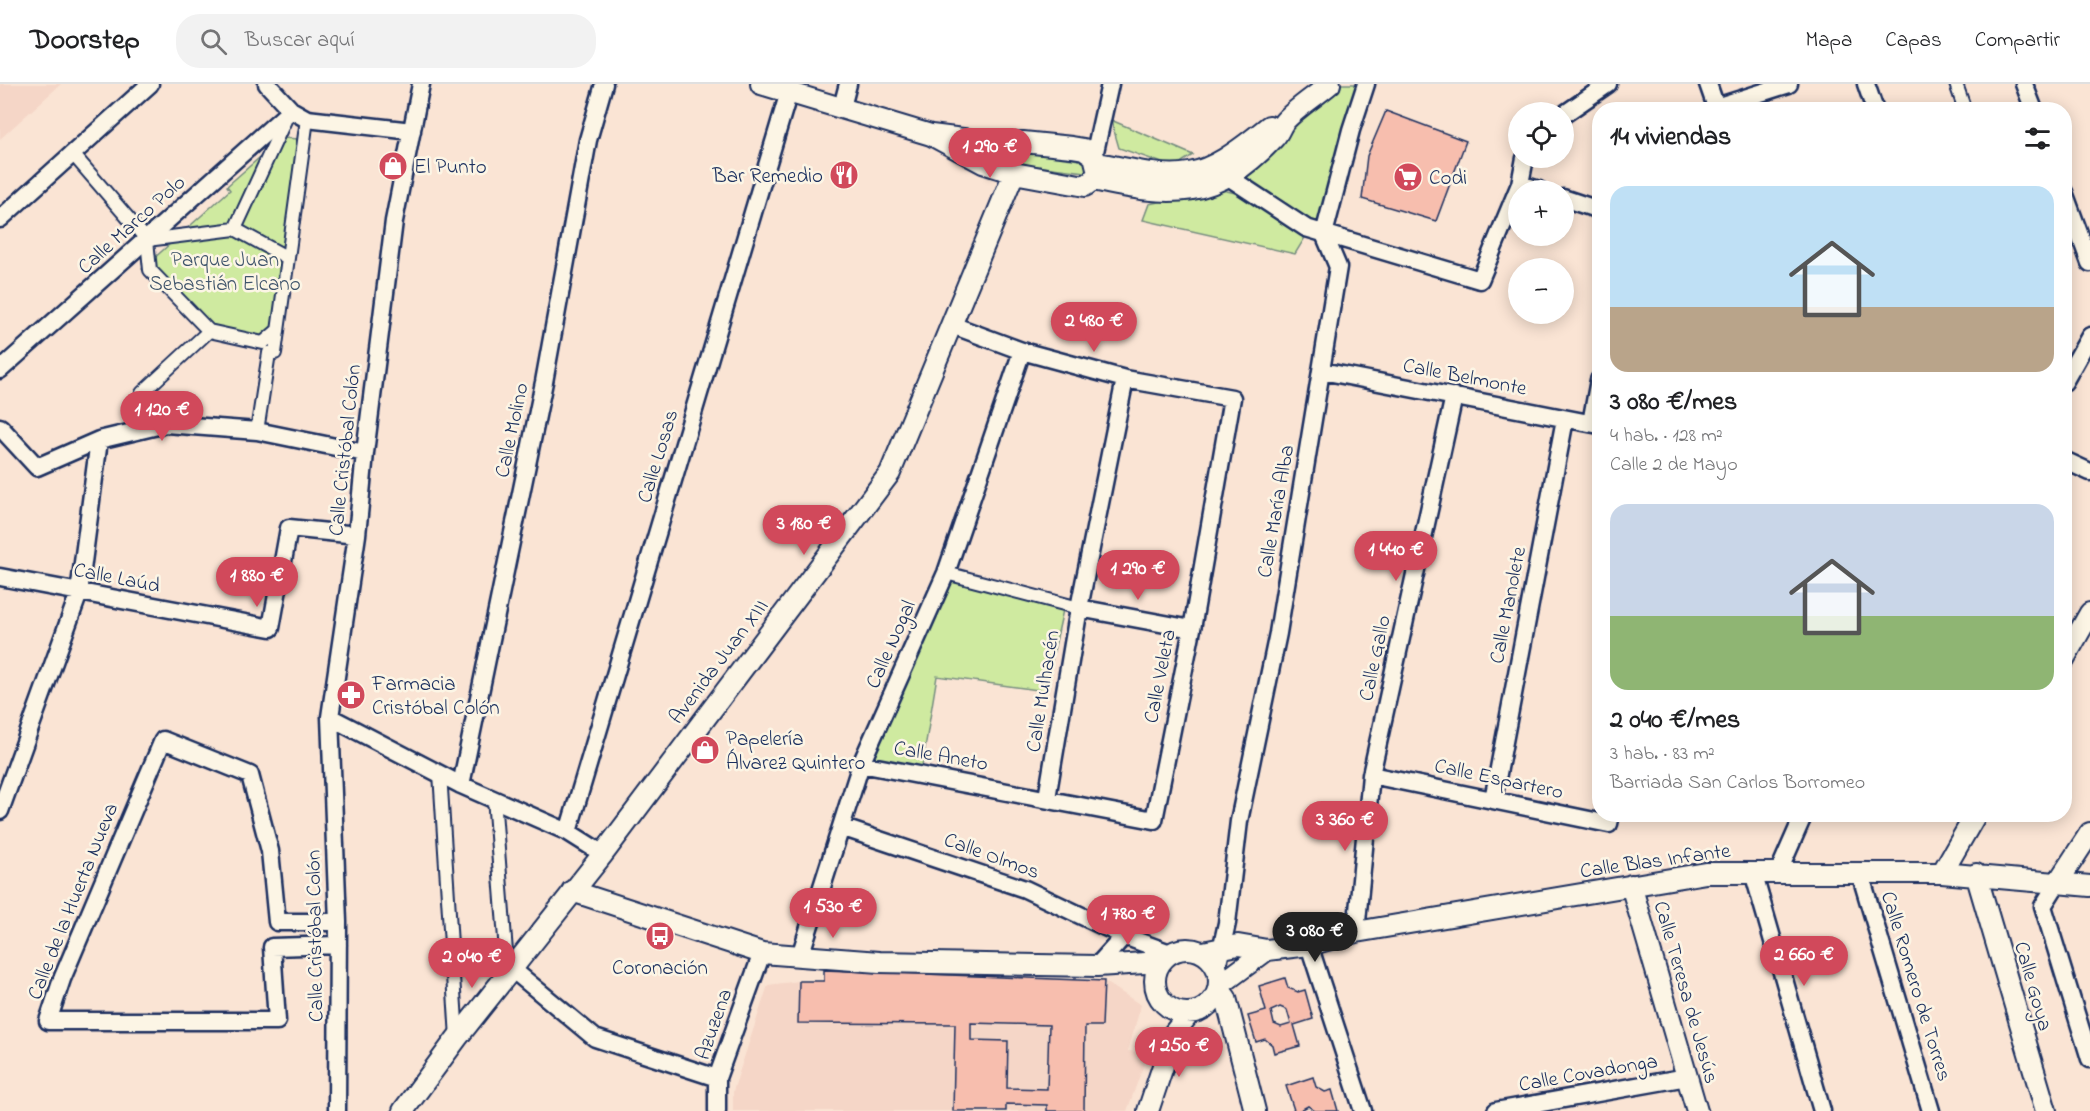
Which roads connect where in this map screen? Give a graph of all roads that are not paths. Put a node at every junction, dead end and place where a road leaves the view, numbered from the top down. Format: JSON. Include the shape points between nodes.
{"nodes":[{"id":1,"x":150,"y":84,"type":"edge"},
{"id":2,"x":267,"y":84,"type":"edge"},
{"id":3,"x":421,"y":84,"type":"edge"},
{"id":4,"x":604,"y":84,"type":"edge"},
{"id":5,"x":761,"y":84,"type":"edge"},
{"id":6,"x":848,"y":84,"type":"edge"},
{"id":7,"x":1110,"y":84,"type":"edge"},
{"id":8,"x":1330,"y":84,"type":"edge"},
{"id":9,"x":1366,"y":84,"type":"edge"},
{"id":10,"x":1608,"y":84,"type":"edge"},
{"id":11,"x":1708,"y":84,"type":"edge"},
{"id":12,"x":1789,"y":84,"type":"edge"},
{"id":13,"x":1866,"y":84,"type":"edge"},
{"id":14,"x":1956,"y":84,"type":"edge"},
{"id":15,"x":2024,"y":84,"type":"edge"},
{"id":16,"x":789,"y":92,"type":"junction"},
{"id":17,"x":1715,"y":102,"type":"edge"},
{"id":18,"x":1735,"y":102,"type":"edge"},
{"id":19,"x":1872,"y":102,"type":"edge"},
{"id":20,"x":1962,"y":102,"type":"edge"},
{"id":21,"x":2031,"y":102,"type":"edge"},
{"id":22,"x":842,"y":106,"type":"junction"},
{"id":23,"x":1574,"y":107,"type":"edge"},
{"id":24,"x":291,"y":110,"type":"junction"},
{"id":25,"x":307,"y":119,"type":"junction"},
{"id":26,"x":1283,"y":122,"type":"junction"},
{"id":27,"x":412,"y":131,"type":"junction"},
{"id":28,"x":931,"y":135,"type":"junction"},
{"id":29,"x":1003,"y":144,"type":"junction"},
{"id":30,"x":72,"y":153,"type":"junction"},
{"id":31,"x":1095,"y":166,"type":"junction"},
{"id":32,"x":998,"y":168,"type":"junction"},
{"id":33,"x":1227,"y":176,"type":"junction"},
{"id":34,"x":1041,"y":180,"type":"junction"},
{"id":35,"x":1002,"y":201,"type":"junction"},
{"id":36,"x":1574,"y":202,"type":"edge"},
{"id":37,"x":1592,"y":208,"type":"edge"},
{"id":38,"x":1508,"y":213,"type":"edge"},
{"id":39,"x":2072,"y":214,"type":"edge"},
{"id":40,"x":0,"y":219,"type":"edge"},
{"id":41,"x":235,"y":229,"type":"junction"},
{"id":42,"x":1324,"y":234,"type":"junction"},
{"id":43,"x":147,"y":240,"type":"junction"},
{"id":44,"x":288,"y":258,"type":"junction"},
{"id":45,"x":2090,"y":263,"type":"edge"},
{"id":46,"x":952,"y":325,"type":"junction"},
{"id":47,"x":278,"y":330,"type":"junction"},
{"id":48,"x":209,"y":331,"type":"junction"},
{"id":49,"x":2090,"y":336,"type":"edge"},
{"id":50,"x":1022,"y":351,"type":"junction"},
{"id":51,"x":2072,"y":368,"type":"edge"},
{"id":52,"x":0,"y":370,"type":"edge"},
{"id":53,"x":1322,"y":371,"type":"junction"},
{"id":54,"x":1125,"y":379,"type":"junction"},
{"id":55,"x":1454,"y":396,"type":"junction"},
{"id":56,"x":1565,"y":419,"type":"junction"},
{"id":57,"x":1592,"y":424,"type":"edge"},
{"id":58,"x":0,"y":427,"type":"edge"},
{"id":59,"x":146,"y":428,"type":"junction"},
{"id":60,"x":257,"y":431,"type":"junction"},
{"id":61,"x":99,"y":440,"type":"junction"},
{"id":62,"x":365,"y":453,"type":"junction"},
{"id":63,"x":2072,"y":464,"type":"edge"},
{"id":64,"x":2090,"y":472,"type":"edge"},
{"id":65,"x":357,"y":535,"type":"junction"},
{"id":66,"x":946,"y":573,"type":"junction"},
{"id":67,"x":0,"y":577,"type":"edge"},
{"id":68,"x":79,"y":593,"type":"junction"},
{"id":69,"x":1079,"y":608,"type":"junction"},
{"id":70,"x":2090,"y":613,"type":"edge"},
{"id":71,"x":1192,"y":629,"type":"junction"},
{"id":72,"x":2072,"y":645,"type":"edge"},
{"id":73,"x":330,"y":717,"type":"junction"},
{"id":74,"x":861,"y":764,"type":"junction"},
{"id":75,"x":440,"y":773,"type":"junction"},
{"id":76,"x":1371,"y":775,"type":"junction"},
{"id":77,"x":461,"y":785,"type":"junction"},
{"id":78,"x":494,"y":798,"type":"junction"},
{"id":79,"x":1047,"y":798,"type":"junction"},
{"id":80,"x":1493,"y":800,"type":"junction"},
{"id":81,"x":0,"y":811,"type":"edge"},
{"id":82,"x":1154,"y":820,"type":"joint"},
{"id":83,"x":1592,"y":820,"type":"edge"},
{"id":84,"x":1800,"y":822,"type":"edge"},
{"id":85,"x":1971,"y":822,"type":"edge"},
{"id":86,"x":841,"y":827,"type":"junction"},
{"id":87,"x":568,"y":832,"type":"junction"},
{"id":88,"x":2090,"y":833,"type":"edge"},
{"id":89,"x":603,"y":854,"type":"junction"},
{"id":90,"x":1779,"y":871,"type":"junction"},
{"id":91,"x":1753,"y":872,"type":"junction"},
{"id":92,"x":1860,"y":873,"type":"junction"},
{"id":93,"x":1942,"y":873,"type":"junction"},
{"id":94,"x":1976,"y":874,"type":"junction"},
{"id":95,"x":2058,"y":882,"type":"junction"},
{"id":96,"x":1631,"y":885,"type":"junction"},
{"id":97,"x":2090,"y":886,"type":"edge"},
{"id":98,"x":572,"y":891,"type":"junction"},
{"id":99,"x":338,"y":922,"type":"junction"},
{"id":100,"x":1356,"y":932,"type":"junction"},
{"id":101,"x":1124,"y":936,"type":"junction"},
{"id":102,"x":338,"y":945,"type":"junction"},
{"id":103,"x":1309,"y":945,"type":"junction"},
{"id":104,"x":1267,"y":950,"type":"junction"},
{"id":105,"x":762,"y":953,"type":"junction"},
{"id":106,"x":800,"y":956,"type":"junction"},
{"id":107,"x":1165,"y":958,"type":"junction"},
{"id":108,"x":509,"y":960,"type":"junction"},
{"id":109,"x":1097,"y":966,"type":"junction"},
{"id":110,"x":1216,"y":969,"type":"junction"},
{"id":111,"x":1155,"y":983,"type":"junction"},
{"id":112,"x":1166,"y":1006,"type":"junction"},
{"id":113,"x":1196,"y":1011,"type":"junction"},
{"id":114,"x":1231,"y":1019,"type":"junction"},
{"id":115,"x":1174,"y":1033,"type":"junction"},
{"id":116,"x":457,"y":1038,"type":"junction"},
{"id":117,"x":2090,"y":1059,"type":"edge"},
{"id":118,"x":1687,"y":1077,"type":"junction"},
{"id":119,"x":717,"y":1078,"type":"junction"},
{"id":120,"x":337,"y":1111,"type":"edge"},
{"id":121,"x":403,"y":1111,"type":"edge"},
{"id":122,"x":717,"y":1111,"type":"edge"},
{"id":123,"x":1148,"y":1111,"type":"edge"},
{"id":124,"x":1255,"y":1111,"type":"edge"},
{"id":125,"x":1363,"y":1111,"type":"edge"},
{"id":126,"x":1496,"y":1111,"type":"edge"},
{"id":127,"x":1697,"y":1111,"type":"edge"},
{"id":128,"x":1822,"y":1111,"type":"edge"},
{"id":129,"x":1931,"y":1111,"type":"edge"},
{"id":130,"x":2046,"y":1111,"type":"edge"}],
"edges":[{"from":1,"to":30,"type":"street"},
{"from":2,"to":24,"type":"street"},
{"from":3,"to":27,"type":"street","name":"Calle Cristóbal Colón"},
{"from":4,"to":77,"type":"street","name":"Calle Molino","via":[[588,140],[544,382]]},
{"from":5,"to":16,"type":"street"},
{"from":6,"to":22,"type":"street"},
{"from":7,"to":31,"type":"street"},
{"from":8,"to":26,"type":"street"},
{"from":9,"to":42,"type":"street"},
{"from":10,"to":23,"type":"street"},
{"from":11,"to":17,"type":"street"},
{"from":12,"to":18,"type":"street"},
{"from":13,"to":19,"type":"street"},
{"from":14,"to":20,"type":"street"},
{"from":15,"to":21,"type":"street"},
{"from":16,"to":22,"type":"street"},
{"from":16,"to":87,"type":"street","name":"Calle Losas"},
{"from":22,"to":28,"type":"street"},
{"from":24,"to":25,"type":"street"},
{"from":24,"to":41,"type":"street"},
{"from":24,"to":43,"type":"street","name":"Calle Marco Polo"},
{"from":25,"to":27,"type":"street"},
{"from":25,"to":44,"type":"street"},
{"from":26,"to":31,"type":"street","via":[[1270,125],[1241,149],[1195,174],[1164,176]]},
{"from":26,"to":33,"type":"street","via":[[1276,136]]},
{"from":27,"to":62,"type":"street","name":"Calle Cristóbal Colón","via":[[394,221]]},
{"from":28,"to":29,"type":"street"},
{"from":28,"to":32,"type":"street"},
{"from":29,"to":31,"type":"street","via":[[1023,142],[1084,149]]},
{"from":29,"to":32,"type":"street","name":"Avenida Juan XIII","via":[[997,156]]},
{"from":30,"to":40,"type":"street"},
{"from":30,"to":43,"type":"street"},
{"from":31,"to":33,"type":"street","via":[[1149,192],[1194,190]]},
{"from":31,"to":34,"type":"street","via":[[1085,186]]},
{"from":32,"to":34,"type":"street"},
{"from":32,"to":35,"type":"street","name":"Avenida Juan XIII"},
{"from":32,"to":35,"type":"street"},
{"from":33,"to":42,"type":"street","via":[[1306,228]]},
{"from":34,"to":35,"type":"street","via":[[1017,187]]},
{"from":35,"to":46,"type":"street","name":"Avenida Juan XIII"},
{"from":36,"to":37,"type":"street"},
{"from":38,"to":42,"type":"street","via":[[1480,280]]},
{"from":39,"to":45,"type":"street"},
{"from":41,"to":43,"type":"street"},
{"from":41,"to":44,"type":"street"},
{"from":42,"to":53,"type":"street","name":"Calle María Alba","via":[[1338,267]]},
{"from":43,"to":48,"type":"street","via":[[150,270]]},
{"from":43,"to":52,"type":"street","name":"Calle Marco Polo"},
{"from":44,"to":47,"type":"street"},
{"from":46,"to":50,"type":"street"},
{"from":46,"to":89,"type":"street","name":"Avenida Juan XIII","via":[[890,473]]},
{"from":47,"to":48,"type":"street","via":[[262,343]]},
{"from":47,"to":60,"type":"street","via":[[275,353],[269,353]]},
{"from":48,"to":59,"type":"street","via":[[142,393]]},
{"from":49,"to":51,"type":"street"},
{"from":50,"to":54,"type":"street"},
{"from":50,"to":66,"type":"street","name":"Calle Nogal"},
{"from":53,"to":55,"type":"street","name":"Calle Belmonte"},
{"from":53,"to":110,"type":"street","name":"Calle María Alba","via":[[1278,633],[1239,821]]},
{"from":54,"to":69,"type":"street","name":"Calle Mulhacén"},
{"from":54,"to":71,"type":"street","name":"Calle Veleta","via":[[1232,398]]},
{"from":55,"to":56,"type":"street","name":"Calle Belmonte"},
{"from":55,"to":76,"type":"street","name":"Calle Gallo"},
{"from":56,"to":57,"type":"street","name":"Calle Belmonte"},
{"from":56,"to":80,"type":"street","name":"Calle Manolete"},
{"from":58,"to":61,"type":"street","via":[[37,467]]},
{"from":59,"to":60,"type":"street","via":[[166,424]]},
{"from":59,"to":61,"type":"street"},
{"from":60,"to":62,"type":"street"},
{"from":61,"to":68,"type":"street"},
{"from":62,"to":65,"type":"street","name":"Calle Cristóbal Colón"},
{"from":63,"to":64,"type":"street"},
{"from":65,"to":68,"type":"street","name":"Calle Laúd","via":[[289,528],[271,628]]},
{"from":65,"to":73,"type":"street","name":"Calle Cristóbal Colón"},
{"from":66,"to":69,"type":"street"},
{"from":66,"to":74,"type":"street","name":"Calle Nogal"},
{"from":67,"to":68,"type":"street","name":"Calle Laúd"},
{"from":68,"to":81,"type":"street"},
{"from":69,"to":71,"type":"street"},
{"from":69,"to":79,"type":"street","name":"Calle Mulhacén"},
{"from":70,"to":72,"type":"street"},
{"from":71,"to":82,"type":"street","name":"Calle Veleta"},
{"from":73,"to":75,"type":"street"},
{"from":73,"to":99,"type":"street","name":"Calle Cristóbal Colón"},
{"from":74,"to":79,"type":"street","name":"Calle Aneto"},
{"from":74,"to":86,"type":"street","name":"Calle Nogal"},
{"from":75,"to":77,"type":"street"},
{"from":75,"to":116,"type":"street"},
{"from":76,"to":80,"type":"street","name":"Calle Espartero"},
{"from":76,"to":100,"type":"street","name":"Calle Gallo"},
{"from":77,"to":78,"type":"street"},
{"from":78,"to":87,"type":"street"},
{"from":78,"to":108,"type":"street"},
{"from":79,"to":82,"type":"street","name":"Calle Aneto"},
{"from":80,"to":83,"type":"street","name":"Calle Espartero"},
{"from":84,"to":90,"type":"street"},
{"from":85,"to":93,"type":"street"},
{"from":86,"to":101,"type":"street","name":"Calle Olmos","via":[[1025,889]]},
{"from":86,"to":106,"type":"street","name":"Calle Nogal"},
{"from":87,"to":89,"type":"street"},
{"from":88,"to":95,"type":"street"},
{"from":89,"to":98,"type":"street","name":"Avenida Juan XIII"},
{"from":90,"to":91,"type":"street","name":"Calle Blas Infante"},
{"from":90,"to":92,"type":"street","name":"Calle Blas Infante"},
{"from":91,"to":96,"type":"street","name":"Calle Blas Infante","via":[[1707,873]]},
{"from":91,"to":128,"type":"street"},
{"from":92,"to":93,"type":"street","name":"Calle Blas Infante"},
{"from":92,"to":129,"type":"street","name":"Calle Romero de Torres"},
{"from":93,"to":94,"type":"street","name":"Calle Blas Infante"},
{"from":94,"to":95,"type":"street","name":"Calle Blas Infante"},
{"from":94,"to":130,"type":"street","name":"Calle Goya"},
{"from":95,"to":97,"type":"street","name":"Calle Blas Infante"},
{"from":95,"to":117,"type":"street","via":[[2043,906]]},
{"from":96,"to":100,"type":"street","name":"Calle Blas Infante"},
{"from":96,"to":118,"type":"street","name":"Calle Teresa de Jesús"},
{"from":98,"to":105,"type":"street"},
{"from":98,"to":108,"type":"street","name":"Avenida Juan XIII"},
{"from":99,"to":102,"type":"street","name":"Calle Cristóbal Colón"},
{"from":99,"to":102,"type":"street","name":"Calle de la Huerta Nueva","via":[[277,922],[270,851],[250,775],[163,740],[48,1021],[277,1021],[272,947]]},
{"from":100,"to":103,"type":"street","name":"Calle Blas Infante"},
{"from":101,"to":107,"type":"street","name":"Calle Olmos"},
{"from":101,"to":109,"type":"street"},
{"from":102,"to":120,"type":"street","name":"Calle Cristóbal Colón"},
{"from":103,"to":104,"type":"street","name":"Calle Blas Infante"},
{"from":103,"to":125,"type":"street"},
{"from":104,"to":110,"type":"street","name":"Calle Blas Infante"},
{"from":104,"to":110,"type":"street","name":"Calle Blas Infante","via":[[1238,945]]},
{"from":105,"to":106,"type":"street"},
{"from":105,"to":119,"type":"street","name":"Azuzena"},
{"from":106,"to":109,"type":"street","via":[[879,962]]},
{"from":107,"to":109,"type":"street"},
{"from":107,"to":110,"type":"street","via":[[1192,948]]},
{"from":107,"to":111,"type":"street"},
{"from":108,"to":116,"type":"street","name":"Avenida Juan XIII"},
{"from":108,"to":119,"type":"street","via":[[595,1038]]},
{"from":109,"to":111,"type":"street"},
{"from":110,"to":113,"type":"street","via":[[1210,1004]]},
{"from":110,"to":114,"type":"street"},
{"from":111,"to":112,"type":"street"},
{"from":112,"to":113,"type":"street","via":[[1174,1011]]},
{"from":112,"to":115,"type":"street"},
{"from":113,"to":114,"type":"street"},
{"from":113,"to":115,"type":"street"},
{"from":114,"to":124,"type":"street"},
{"from":115,"to":123,"type":"street"},
{"from":116,"to":121,"type":"street","name":"Avenida Juan XIII"},
{"from":118,"to":126,"type":"street","name":"Calle Covadonga"},
{"from":118,"to":127,"type":"street","name":"Calle Teresa de Jesús"},
{"from":119,"to":122,"type":"street","name":"Azuzena"}]}
